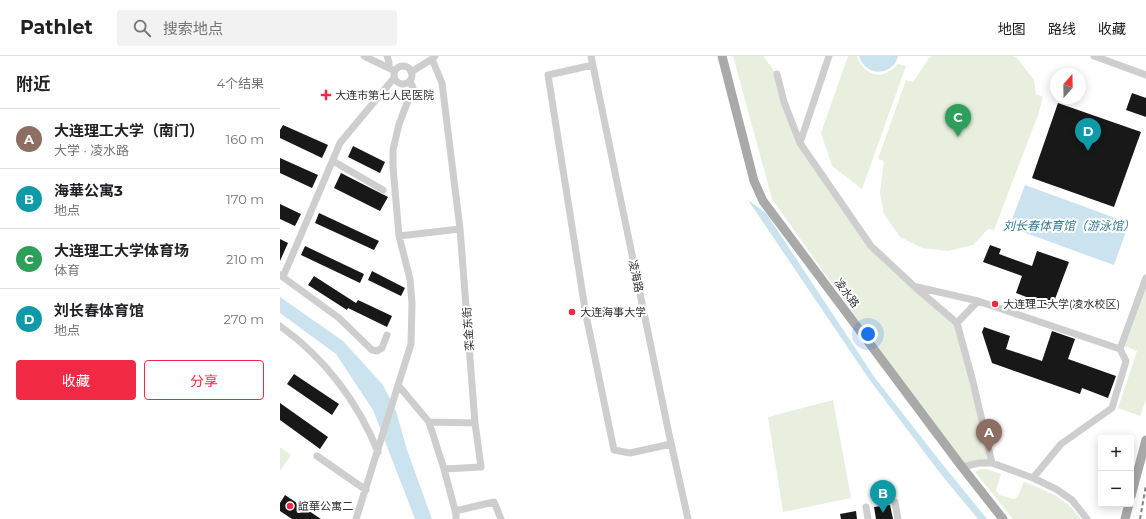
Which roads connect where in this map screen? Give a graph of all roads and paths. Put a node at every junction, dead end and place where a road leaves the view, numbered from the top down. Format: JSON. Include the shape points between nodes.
{"nodes":[{"id":1,"x":364,"y":56,"type":"edge"},
{"id":2,"x":387,"y":56,"type":"edge"},
{"id":3,"x":592,"y":56,"type":"edge"},
{"id":4,"x":722,"y":56,"type":"edge"},
{"id":5,"x":829,"y":56,"type":"edge"},
{"id":6,"x":1094,"y":56,"type":"edge"},
{"id":7,"x":434,"y":58,"type":"edge"},
{"id":8,"x":593,"y":65,"type":"junction"},
{"id":9,"x":393,"y":72,"type":"junction"},
{"id":10,"x":411,"y":72,"type":"junction"},
{"id":11,"x":777,"y":74,"type":"dead end"},
{"id":12,"x":1146,"y":75,"type":"edge"},
{"id":13,"x":410,"y":81,"type":"junction"},
{"id":14,"x":800,"y":143,"type":"junction"},
{"id":15,"x":333,"y":161,"type":"junction"},
{"id":16,"x":383,"y":190,"type":"dead end"},
{"id":17,"x":460,"y":230,"type":"junction"},
{"id":18,"x":399,"y":236,"type":"junction"},
{"id":19,"x":282,"y":276,"type":"edge"},
{"id":20,"x":1146,"y":278,"type":"edge"},
{"id":21,"x":915,"y":286,"type":"junction"},
{"id":22,"x":978,"y":301,"type":"junction"},
{"id":23,"x":957,"y":323,"type":"junction"},
{"id":24,"x":280,"y":326,"type":"edge"},
{"id":25,"x":387,"y":335,"type":"dead end"},
{"id":26,"x":1120,"y":349,"type":"junction"},
{"id":27,"x":397,"y":389,"type":"junction"},
{"id":28,"x":429,"y":422,"type":"junction"},
{"id":29,"x":474,"y":423,"type":"junction"},
{"id":30,"x":1146,"y":440,"type":"edge"},
{"id":31,"x":671,"y":444,"type":"junction"},
{"id":32,"x":379,"y":449,"type":"junction"},
{"id":33,"x":317,"y":456,"type":"dead end"},
{"id":34,"x":992,"y":463,"type":"junction"},
{"id":35,"x":962,"y":467,"type":"junction"},
{"id":36,"x":444,"y":469,"type":"junction"},
{"id":37,"x":1033,"y":478,"type":"junction"},
{"id":38,"x":1134,"y":485,"type":"edge"},
{"id":39,"x":366,"y":490,"type":"junction"},
{"id":40,"x":895,"y":502,"type":"dead end"},
{"id":41,"x":866,"y":507,"type":"dead end"},
{"id":42,"x":1128,"y":507,"type":"edge"},
{"id":43,"x":455,"y":511,"type":"junction"},
{"id":44,"x":356,"y":519,"type":"edge"},
{"id":45,"x":456,"y":519,"type":"edge"},
{"id":46,"x":501,"y":519,"type":"edge"},
{"id":47,"x":688,"y":519,"type":"edge"},
{"id":48,"x":868,"y":519,"type":"edge"},
{"id":49,"x":898,"y":519,"type":"edge"},
{"id":50,"x":1003,"y":519,"type":"edge"},
{"id":51,"x":1087,"y":519,"type":"edge"},
{"id":52,"x":1125,"y":519,"type":"edge"}],
"edges":[{"from":1,"to":9,"type":"street"},
{"from":2,"to":9,"type":"street"},
{"from":3,"to":8,"type":"street","name":"凌海路"},
{"from":4,"to":35,"type":"main road","name":"凌水路","via":[[754,181],[763,201]]},
{"from":5,"to":14,"type":"street"},
{"from":6,"to":12,"type":"street"},
{"from":7,"to":10,"type":"street","name":"栾金东街"},
{"from":7,"to":17,"type":"street","name":"栾金东街","via":[[442,83]]},
{"from":8,"to":31,"type":"street","name":"凌海路"},
{"from":8,"to":31,"type":"street","via":[[548,74],[586,315],[614,450],[630,453]]},
{"from":9,"to":10,"type":"street","via":[[403,66]]},
{"from":9,"to":13,"type":"street","via":[[400,83]]},
{"from":9,"to":15,"type":"street","via":[[340,144]]},
{"from":10,"to":13,"type":"street"},
{"from":11,"to":14,"type":"street","via":[[784,102]]},
{"from":13,"to":18,"type":"street","via":[[413,88],[399,124],[393,150]]},
{"from":14,"to":21,"type":"street","via":[[871,246]]},
{"from":15,"to":16,"type":"street"},
{"from":15,"to":19,"type":"street"},
{"from":17,"to":18,"type":"street"},
{"from":17,"to":29,"type":"street","name":"栾金东街"},
{"from":18,"to":27,"type":"street","via":[[410,279],[412,303],[411,344]]},
{"from":19,"to":25,"type":"street","via":[[339,318],[372,350],[382,348]]},
{"from":20,"to":26,"type":"street"},
{"from":21,"to":22,"type":"street"},
{"from":21,"to":23,"type":"street"},
{"from":22,"to":23,"type":"street"},
{"from":22,"to":26,"type":"street"},
{"from":23,"to":34,"type":"street"},
{"from":24,"to":32,"type":"street","via":[[310,350],[345,391]]},
{"from":26,"to":37,"type":"street","via":[[1126,361],[1112,408],[1061,444]]},
{"from":27,"to":28,"type":"street"},
{"from":27,"to":32,"type":"street"},
{"from":28,"to":29,"type":"street"},
{"from":28,"to":36,"type":"street"},
{"from":29,"to":36,"type":"street","name":"栾金东街","via":[[481,467]]},
{"from":30,"to":38,"type":"main road"},
{"from":31,"to":47,"type":"street","name":"凌海路"},
{"from":32,"to":39,"type":"street"},
{"from":33,"to":39,"type":"street"},
{"from":34,"to":35,"type":"street"},
{"from":34,"to":37,"type":"street"},
{"from":35,"to":50,"type":"main road","name":"凌水路"},
{"from":36,"to":43,"type":"street"},
{"from":37,"to":51,"type":"street","via":[[1072,500]]},
{"from":39,"to":44,"type":"street"},
{"from":40,"to":49,"type":"street"},
{"from":41,"to":48,"type":"street"},
{"from":42,"to":52,"type":"main road"},
{"from":43,"to":45,"type":"street"},
{"from":43,"to":46,"type":"street","via":[[494,502]]}]}
